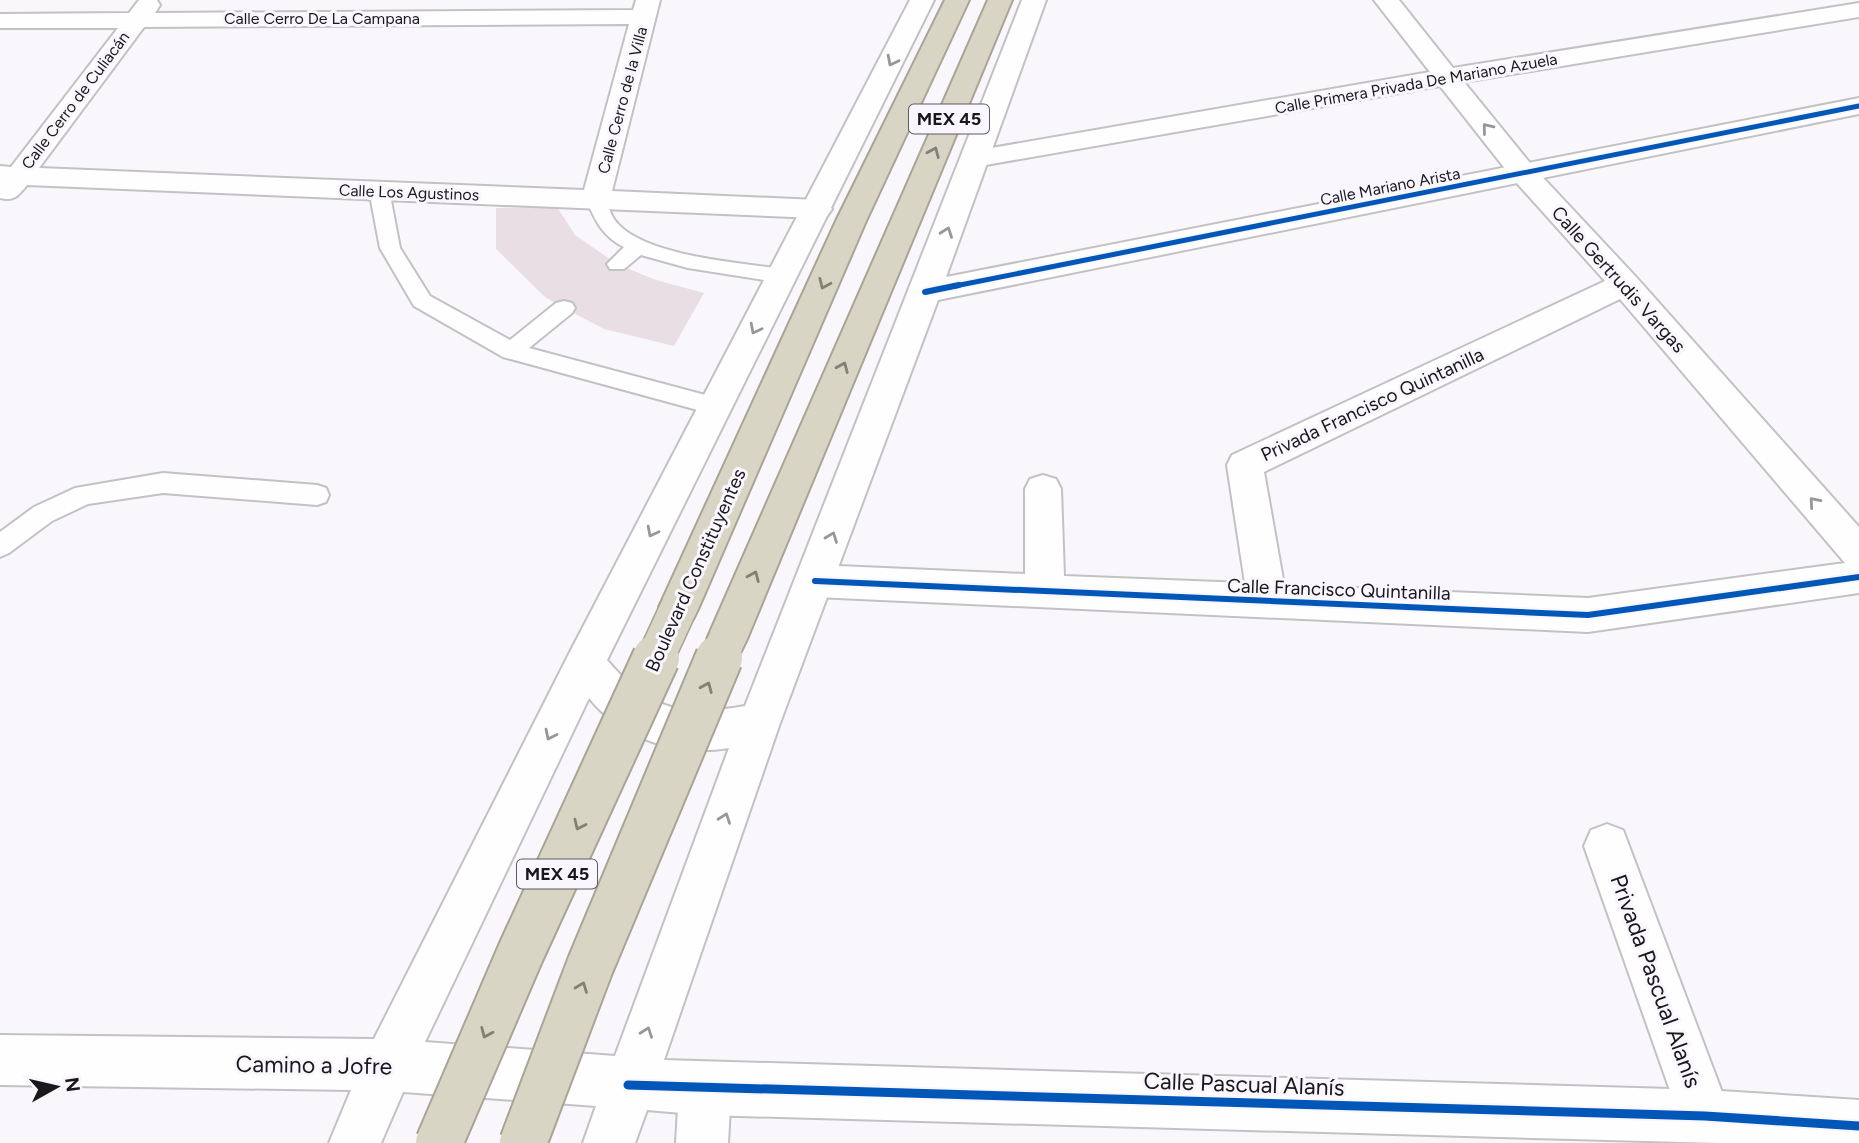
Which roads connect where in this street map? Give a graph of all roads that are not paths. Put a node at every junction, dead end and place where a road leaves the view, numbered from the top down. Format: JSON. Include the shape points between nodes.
{"nodes":[{"id":1,"x":922,"y":0,"type":"edge"},
{"id":2,"x":957,"y":0,"type":"edge"},
{"id":3,"x":1000,"y":0,"type":"edge"},
{"id":4,"x":1034,"y":0,"type":"edge"},
{"id":5,"x":1386,"y":0,"type":"edge"},
{"id":6,"x":646,"y":8,"type":"edge"},
{"id":7,"x":144,"y":9,"type":"edge"},
{"id":8,"x":1859,"y":10,"type":"edge"},
{"id":9,"x":0,"y":21,"type":"edge"},
{"id":10,"x":1445,"y":77,"type":"junction"},
{"id":11,"x":1859,"y":106,"type":"edge"},
{"id":12,"x":974,"y":159,"type":"junction"},
{"id":13,"x":1524,"y":174,"type":"junction"},
{"id":14,"x":9,"y":175,"type":"edge"},
{"id":15,"x":379,"y":190,"type":"junction"},
{"id":16,"x":596,"y":199,"type":"junction"},
{"id":17,"x":0,"y":202,"type":"edge"},
{"id":18,"x":834,"y":215,"type":"junction"},
{"id":19,"x":636,"y":247,"type":"junction"},
{"id":20,"x":617,"y":264,"type":"dead end"},
{"id":21,"x":783,"y":276,"type":"junction"},
{"id":22,"x":1625,"y":284,"type":"junction"},
{"id":23,"x":925,"y":292,"type":"junction"},
{"id":24,"x":564,"y":308,"type":"dead end"},
{"id":25,"x":511,"y":351,"type":"junction"},
{"id":26,"x":716,"y":406,"type":"junction"},
{"id":27,"x":1043,"y":489,"type":"dead end"},
{"id":28,"x":317,"y":495,"type":"dead end"},
{"id":29,"x":0,"y":546,"type":"edge"},
{"id":30,"x":1859,"y":553,"type":"edge"},
{"id":31,"x":1859,"y":577,"type":"edge"},
{"id":32,"x":815,"y":581,"type":"junction"},
{"id":33,"x":1045,"y":592,"type":"junction"},
{"id":34,"x":1268,"y":602,"type":"junction"},
{"id":35,"x":585,"y":663,"type":"junction"},
{"id":36,"x":759,"y":723,"type":"junction"},
{"id":37,"x":1607,"y":846,"type":"dead end"},
{"id":38,"x":0,"y":1060,"type":"edge"},
{"id":39,"x":388,"y":1065,"type":"junction"},
{"id":40,"x":628,"y":1086,"type":"junction"},
{"id":41,"x":705,"y":1089,"type":"junction"},
{"id":42,"x":1705,"y":1116,"type":"junction"},
{"id":43,"x":1859,"y":1126,"type":"edge"},
{"id":44,"x":355,"y":1143,"type":"edge"},
{"id":45,"x":439,"y":1143,"type":"edge"},
{"id":46,"x":523,"y":1143,"type":"edge"},
{"id":47,"x":609,"y":1143,"type":"edge"},
{"id":48,"x":702,"y":1143,"type":"edge"}],
"edges":[{"from":1,"to":18,"type":"street","one_way":true},
{"from":2,"to":18,"type":"highway","name":"Boulevard Constituyentes","number":"MEX 45"},
{"from":46,"to":3,"type":"highway","number":"MEX 45","one_way":true,"bridge":true,"via":[[590,966]]},
{"from":4,"to":12,"type":"street"},
{"from":5,"to":10,"type":"street","name":"Calle Gertrudis Vargas"},
{"from":6,"to":7,"type":"street","name":"Calle Cerro De La Campana"},
{"from":6,"to":16,"type":"street","name":"Calle Cerro de la Villa"},
{"from":7,"to":9,"type":"street","name":"Calle Cerro De La Campana"},
{"from":7,"to":14,"type":"street","name":"Calle Cerro de Culiacán"},
{"from":8,"to":10,"type":"street","name":"Calle Primera Privada De Mariano Azuela"},
{"from":10,"to":12,"type":"street","name":"Calle Primera Privada De Mariano Azuela"},
{"from":13,"to":10,"type":"street","name":"Calle Gertrudis Vargas","one_way":true},
{"from":11,"to":13,"type":"street","name":"Calle Mariano Arista"},
{"from":23,"to":12,"type":"street","one_way":true},
{"from":13,"to":22,"type":"street","name":"Calle Gertrudis Vargas"},
{"from":13,"to":23,"type":"street","name":"Calle Mariano Arista"},
{"from":14,"to":15,"type":"street","name":"Calle Los Agustinos"},
{"from":14,"to":17,"type":"street","name":"Calle Cerro de Culiacán"},
{"from":15,"to":16,"type":"street","name":"Calle Los Agustinos"},
{"from":15,"to":25,"type":"lane","via":[[390,248],[422,301]]},
{"from":16,"to":18,"type":"street","name":"Calle Los Agustinos"},
{"from":16,"to":19,"type":"lane","via":[[607,226]]},
{"from":18,"to":21,"type":"street"},
{"from":18,"to":45,"type":"highway","name":"Boulevard Constituyentes","number":"MEX 45","one_way":true,"bridge":true,"via":[[674,620]]},
{"from":19,"to":20,"type":"lane"},
{"from":19,"to":21,"type":"lane","via":[[677,259]]},
{"from":21,"to":26,"type":"street","one_way":true},
{"from":30,"to":22,"type":"street","name":"Calle Gertrudis Vargas","one_way":true},
{"from":22,"to":34,"type":"street","name":"Privada Francisco Quintanilla","via":[[1245,465]]},
{"from":32,"to":23,"type":"street","one_way":true},
{"from":24,"to":25,"type":"lane"},
{"from":25,"to":26,"type":"lane"},
{"from":26,"to":35,"type":"street","one_way":true},
{"from":27,"to":33,"type":"street"},
{"from":28,"to":29,"type":"lane","via":[[163,483],[84,495],[43,514]]},
{"from":31,"to":34,"type":"street","name":"Calle Francisco Quintanilla","via":[[1588,615]]},
{"from":32,"to":33,"type":"street","name":"Calle Francisco Quintanilla"},
{"from":32,"to":36,"type":"street"},
{"from":33,"to":34,"type":"street","name":"Calle Francisco Quintanilla"},
{"from":35,"to":36,"type":"street","via":[[614,698],[652,724],[713,731]]},
{"from":35,"to":39,"type":"street","one_way":true},
{"from":40,"to":36,"type":"street","one_way":true},
{"from":37,"to":42,"type":"street","name":"Privada Pascual Alanís"},
{"from":38,"to":39,"type":"street","name":"Camino a Jofre"},
{"from":39,"to":40,"type":"street","name":"Camino a Jofre"},
{"from":39,"to":44,"type":"street"},
{"from":40,"to":41,"type":"street","name":"Calle Pascual Alanís"},
{"from":40,"to":47,"type":"street"},
{"from":41,"to":42,"type":"street","name":"Calle Pascual Alanís"},
{"from":41,"to":48,"type":"street"},
{"from":42,"to":43,"type":"street","name":"Calle Pascual Alanís"}]}
